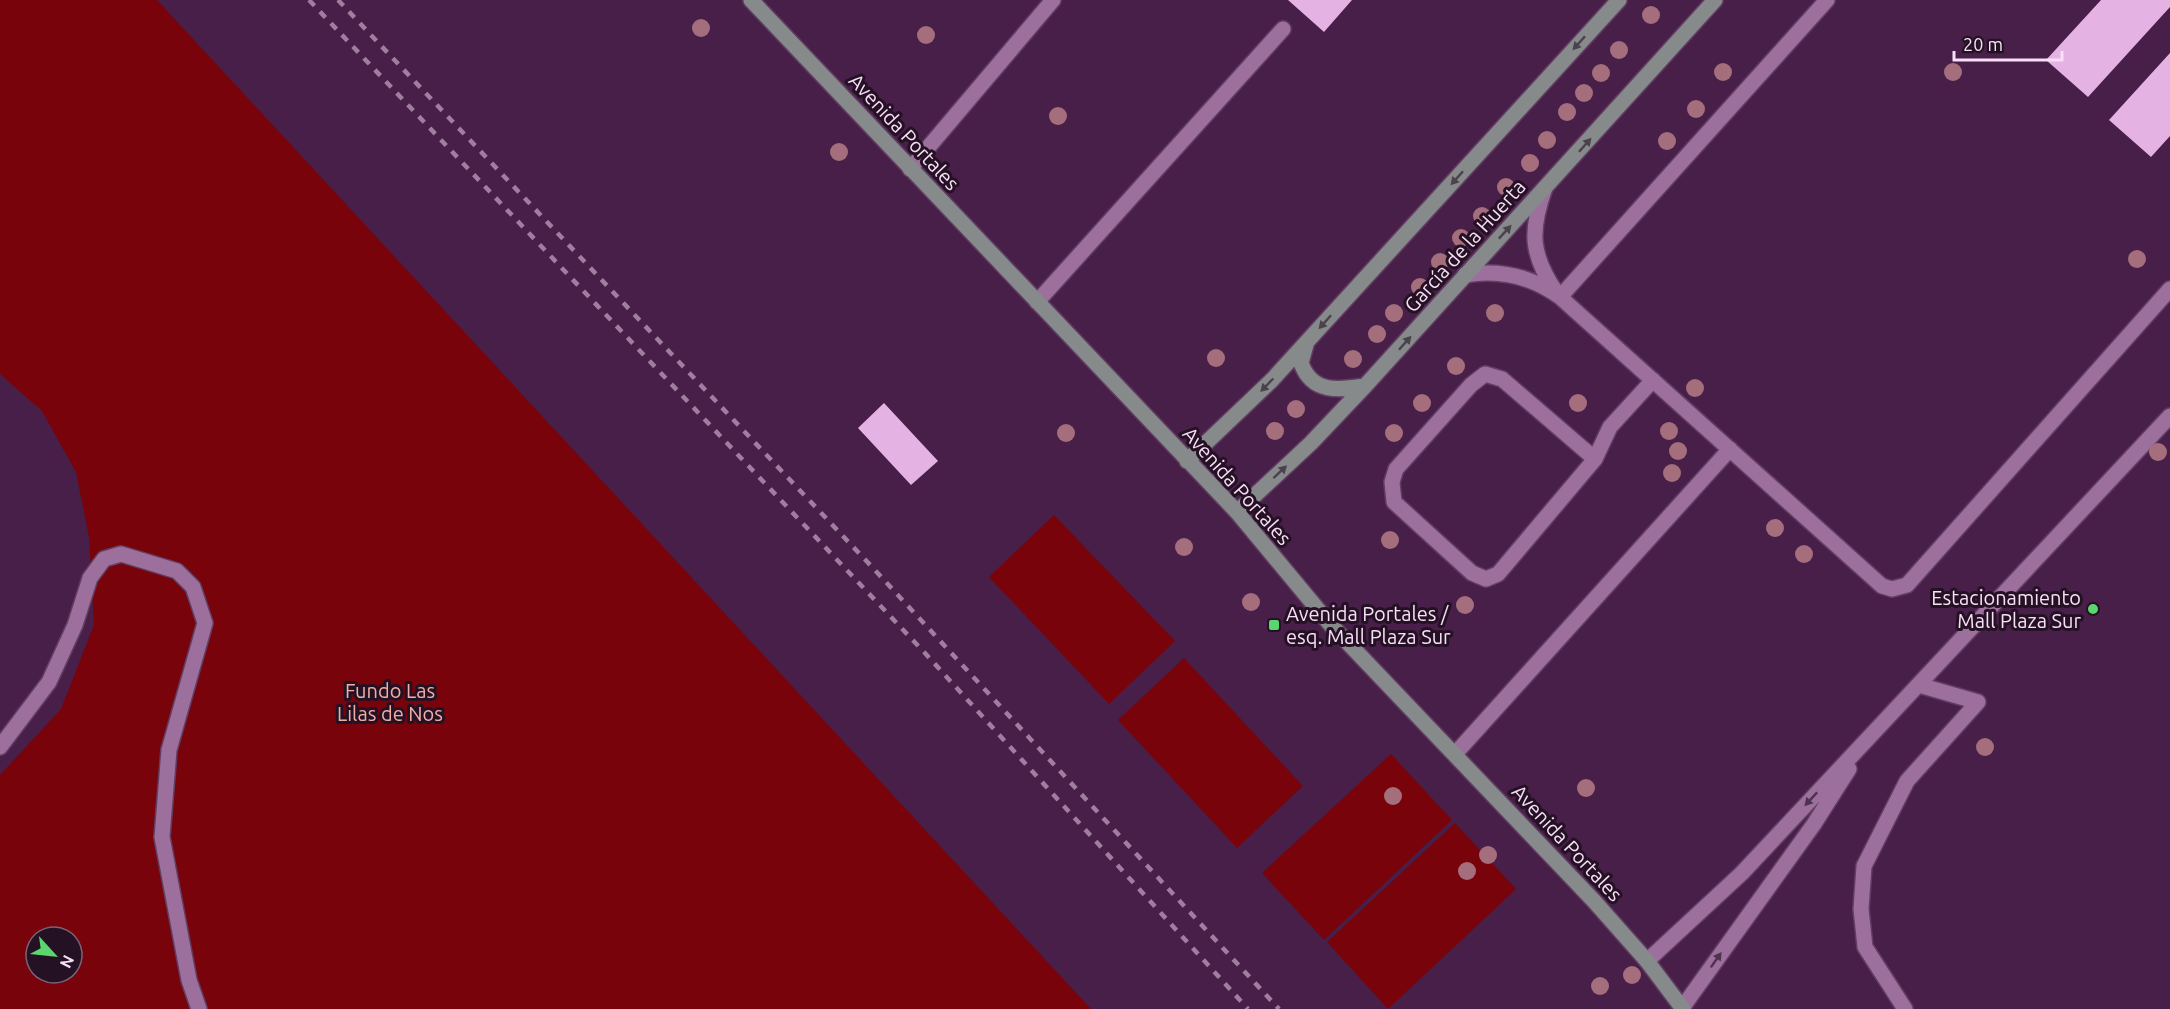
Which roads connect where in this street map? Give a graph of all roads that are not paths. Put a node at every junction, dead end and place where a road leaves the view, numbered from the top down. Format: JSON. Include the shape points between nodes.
{"nodes":[{"id":1,"x":751,"y":0,"type":"edge"},
{"id":2,"x":1053,"y":0,"type":"edge"},
{"id":3,"x":1618,"y":0,"type":"edge"},
{"id":4,"x":1715,"y":0,"type":"edge"},
{"id":5,"x":1827,"y":0,"type":"edge"},
{"id":6,"x":1283,"y":29,"type":"dead end"},
{"id":7,"x":910,"y":169,"type":"junction"},
{"id":8,"x":1545,"y":188,"type":"junction"},
{"id":9,"x":1465,"y":275,"type":"junction"},
{"id":10,"x":2170,"y":289,"type":"edge"},
{"id":11,"x":1560,"y":297,"type":"junction"},
{"id":12,"x":1036,"y":302,"type":"junction"},
{"id":13,"x":1307,"y":342,"type":"junction"},
{"id":14,"x":1653,"y":380,"type":"junction"},
{"id":15,"x":1365,"y":386,"type":"junction"},
{"id":16,"x":2170,"y":416,"type":"edge"},
{"id":17,"x":1730,"y":449,"type":"junction"},
{"id":18,"x":1595,"y":459,"type":"junction"},
{"id":19,"x":1187,"y":461,"type":"junction"},
{"id":20,"x":1237,"y":512,"type":"junction"},
{"id":21,"x":1919,"y":685,"type":"junction"},
{"id":22,"x":1866,"y":741,"type":"junction"},
{"id":23,"x":0,"y":747,"type":"edge"},
{"id":24,"x":1455,"y":754,"type":"junction"},
{"id":25,"x":1647,"y":961,"type":"junction"},
{"id":26,"x":199,"y":1009,"type":"edge"},
{"id":27,"x":1682,"y":1009,"type":"edge"},
{"id":28,"x":1905,"y":1009,"type":"edge"}],
"edges":[{"from":1,"to":7,"type":"street","name":"Avenida Portales"},
{"from":2,"to":7,"type":"lane"},
{"from":3,"to":13,"type":"street","one_way":true},
{"from":8,"to":4,"type":"street","name":"García de la Huerta","one_way":true},
{"from":5,"to":11,"type":"lane"},
{"from":6,"to":12,"type":"lane"},
{"from":7,"to":12,"type":"street","name":"Avenida Portales"},
{"from":9,"to":8,"type":"street","name":"García de la Huerta","one_way":true},
{"from":8,"to":11,"type":"lane","via":[[1534,220],[1534,242],[1545,276]]},
{"from":9,"to":11,"type":"lane","via":[[1482,272],[1522,277],[1544,285]]},
{"from":15,"to":9,"type":"street","name":"García de la Huerta","one_way":true},
{"from":10,"to":17,"type":"lane","via":[[1907,585],[1892,589],[1882,586]]},
{"from":11,"to":14,"type":"lane"},
{"from":12,"to":19,"type":"street","name":"Avenida Portales"},
{"from":13,"to":15,"type":"street","via":[[1301,363],[1316,384],[1336,390]]},
{"from":13,"to":19,"type":"street","one_way":true},
{"from":14,"to":17,"type":"lane"},
{"from":14,"to":18,"type":"lane","via":[[1610,427]]},
{"from":20,"to":15,"type":"street","name":"García de la Huerta","one_way":true},
{"from":16,"to":21,"type":"lane"},
{"from":17,"to":24,"type":"lane"},
{"from":18,"to":18,"type":"lane","via":[[1498,574],[1486,579],[1472,573],[1394,502],[1392,482],[1396,469],[1485,374],[1502,379]]},
{"from":19,"to":20,"type":"street","name":"Avenida Portales"},
{"from":20,"to":24,"type":"street","name":"Avenida Portales","via":[[1330,624]]},
{"from":21,"to":22,"type":"lane"},
{"from":21,"to":28,"type":"lane","via":[[1978,702],[1906,781],[1864,866],[1861,909],[1865,948]]},
{"from":22,"to":25,"type":"lane","one_way":true,"via":[[1742,873]]},
{"from":27,"to":22,"type":"lane","one_way":true,"via":[[1814,824]]},
{"from":23,"to":26,"type":"lane","via":[[49,682],[75,625],[90,578],[104,559],[121,554],[177,571],[193,587],[205,623],[169,750],[162,837],[189,980]]},
{"from":24,"to":25,"type":"street","name":"Avenida Portales"},
{"from":25,"to":27,"type":"street","name":"Avenida Portales"}]}
